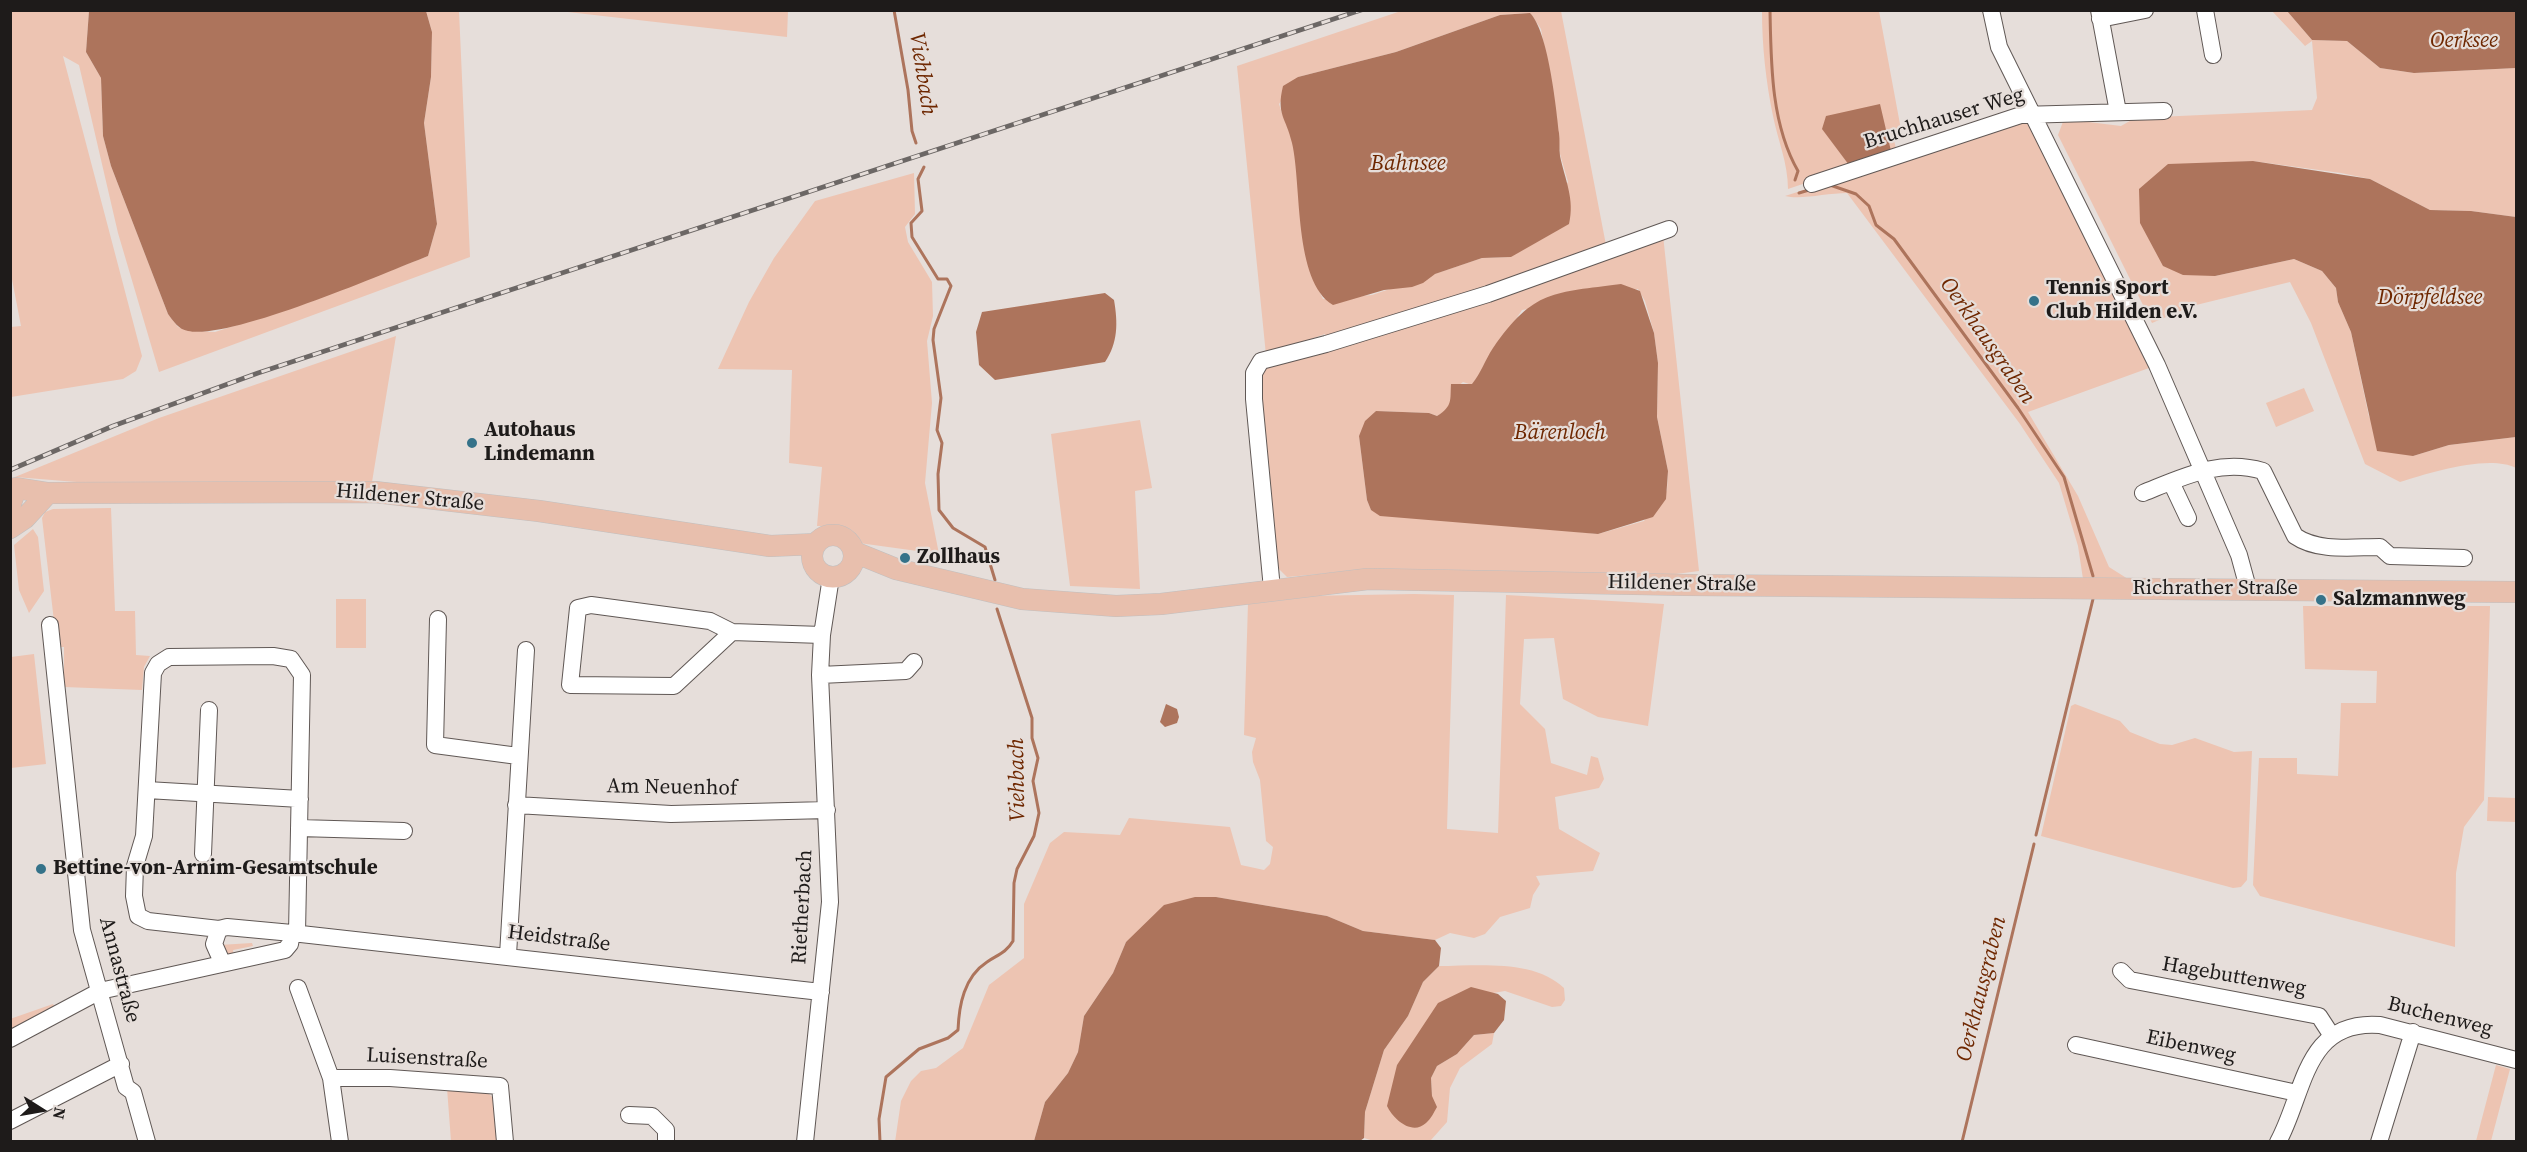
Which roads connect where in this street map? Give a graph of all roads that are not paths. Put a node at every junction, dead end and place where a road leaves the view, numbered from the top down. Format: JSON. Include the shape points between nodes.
{"nodes":[{"id":1,"x":1991,"y":10,"type":"edge"},
{"id":2,"x":2145,"y":10,"type":"edge"},
{"id":3,"x":2205,"y":10,"type":"edge"},
{"id":4,"x":2099,"y":15,"type":"edge"},
{"id":5,"x":2213,"y":55,"type":"dead end"},
{"id":6,"x":2164,"y":111,"type":"dead end"},
{"id":7,"x":2118,"y":112,"type":"junction"},
{"id":8,"x":2032,"y":115,"type":"junction"},
{"id":9,"x":1812,"y":184,"type":"dead end"},
{"id":10,"x":1670,"y":229,"type":"dead end"},
{"id":11,"x":2202,"y":470,"type":"junction"},
{"id":12,"x":2171,"y":482,"type":"junction"},
{"id":13,"x":12,"y":493,"type":"edge"},
{"id":14,"x":48,"y":493,"type":"junction"},
{"id":15,"x":2143,"y":493,"type":"dead end"},
{"id":16,"x":2188,"y":518,"type":"dead end"},
{"id":17,"x":10,"y":528,"type":"edge"},
{"id":18,"x":814,"y":552,"type":"junction"},
{"id":19,"x":2464,"y":558,"type":"dead end"},
{"id":20,"x":852,"y":560,"type":"junction"},
{"id":21,"x":831,"y":577,"type":"junction"},
{"id":22,"x":2093,"y":588,"type":"joint"},
{"id":23,"x":2248,"y":588,"type":"junction"},
{"id":24,"x":1272,"y":589,"type":"junction"},
{"id":25,"x":2517,"y":591,"type":"edge"},
{"id":26,"x":438,"y":619,"type":"dead end"},
{"id":27,"x":50,"y":625,"type":"dead end"},
{"id":28,"x":732,"y":632,"type":"junction"},
{"id":29,"x":822,"y":635,"type":"junction"},
{"id":30,"x":526,"y":650,"type":"dead end"},
{"id":31,"x":914,"y":662,"type":"dead end"},
{"id":32,"x":820,"y":675,"type":"junction"},
{"id":33,"x":209,"y":710,"type":"dead end"},
{"id":34,"x":518,"y":756,"type":"junction"},
{"id":35,"x":147,"y":790,"type":"junction"},
{"id":36,"x":206,"y":792,"type":"junction"},
{"id":37,"x":300,"y":799,"type":"junction"},
{"id":38,"x":516,"y":805,"type":"junction"},
{"id":39,"x":827,"y":810,"type":"junction"},
{"id":40,"x":299,"y":828,"type":"junction"},
{"id":41,"x":404,"y":831,"type":"dead end"},
{"id":42,"x":203,"y":854,"type":"dead end"},
{"id":43,"x":219,"y":928,"type":"junction"},
{"id":44,"x":294,"y":933,"type":"junction"},
{"id":45,"x":508,"y":955,"type":"junction"},
{"id":46,"x":222,"y":962,"type":"junction"},
{"id":47,"x":2121,"y":971,"type":"dead end"},
{"id":48,"x":298,"y":988,"type":"dead end"},
{"id":49,"x":100,"y":991,"type":"junction"},
{"id":50,"x":821,"y":992,"type":"junction"},
{"id":51,"x":2413,"y":1032,"type":"junction"},
{"id":52,"x":2332,"y":1036,"type":"junction"},
{"id":53,"x":10,"y":1039,"type":"edge"},
{"id":54,"x":2076,"y":1046,"type":"dead end"},
{"id":55,"x":2517,"y":1060,"type":"edge"},
{"id":56,"x":121,"y":1064,"type":"junction"},
{"id":57,"x":331,"y":1078,"type":"junction"},
{"id":58,"x":2297,"y":1093,"type":"junction"},
{"id":59,"x":629,"y":1114,"type":"dead end"},
{"id":60,"x":10,"y":1121,"type":"edge"},
{"id":61,"x":147,"y":1142,"type":"edge"},
{"id":62,"x":340,"y":1142,"type":"edge"},
{"id":63,"x":505,"y":1142,"type":"edge"},
{"id":64,"x":666,"y":1142,"type":"edge"},
{"id":65,"x":805,"y":1142,"type":"edge"},
{"id":66,"x":2278,"y":1142,"type":"edge"},
{"id":67,"x":2379,"y":1142,"type":"edge"}],
"edges":[{"from":1,"to":8,"type":"street","via":[[1999,47]]},
{"from":2,"to":4,"type":"street"},
{"from":3,"to":5,"type":"street"},
{"from":4,"to":7,"type":"street"},
{"from":6,"to":7,"type":"street","name":"Bruchhauser Weg"},
{"from":7,"to":8,"type":"street","name":"Bruchhauser Weg"},
{"from":8,"to":9,"type":"street","name":"Bruchhauser Weg","via":[[2021,115]]},
{"from":8,"to":11,"type":"street","via":[[2139,327]]},
{"from":10,"to":24,"type":"street","via":[[1488,294],[1261,361],[1254,373],[1254,399]]},
{"from":11,"to":12,"type":"street"},
{"from":11,"to":19,"type":"street","via":[[2244,465],[2263,471],[2295,536],[2304,543],[2380,547],[2390,556]]},
{"from":11,"to":23,"type":"street","via":[[2239,555]]},
{"from":12,"to":15,"type":"street"},
{"from":12,"to":16,"type":"street"},
{"from":13,"to":14,"type":"main road","name":"Hildener Straße"},
{"from":14,"to":17,"type":"main road"},
{"from":14,"to":18,"type":"main road","name":"Hildener Straße","via":[[375,492],[539,511]]},
{"from":18,"to":20,"type":"main road","via":[[833,535],[850,542]]},
{"from":18,"to":21,"type":"main road","via":[[816,568]]},
{"from":20,"to":21,"type":"main road","via":[[839,576]]},
{"from":20,"to":24,"type":"main road","name":"Hildener Straße","via":[[1022,599],[1116,606]]},
{"from":21,"to":29,"type":"street","name":"Rietherbach"},
{"from":22,"to":23,"type":"main road","name":"Richrather Straße"},
{"from":22,"to":24,"type":"main road","name":"Hildener Straße","via":[[1368,579]]},
{"from":23,"to":25,"type":"main road","name":"Richrather Straße"},
{"from":26,"to":34,"type":"street","via":[[435,745]]},
{"from":27,"to":49,"type":"street","name":"Annastraße","via":[[82,930]]},
{"from":28,"to":28,"type":"street","via":[[710,621],[591,605],[578,608],[570,685],[674,686]]},
{"from":28,"to":29,"type":"street"},
{"from":29,"to":32,"type":"street","name":"Rietherbach"},
{"from":30,"to":34,"type":"street"},
{"from":31,"to":32,"type":"street","via":[[906,672]]},
{"from":32,"to":39,"type":"street","name":"Rietherbach"},
{"from":33,"to":36,"type":"street"},
{"from":34,"to":38,"type":"street"},
{"from":35,"to":36,"type":"street"},
{"from":35,"to":37,"type":"street","via":[[152,686],[158,664],[169,657],[273,656],[291,659],[302,675]]},
{"from":35,"to":43,"type":"street","name":"Heidstraße","via":[[144,836],[135,866],[138,915],[148,921]]},
{"from":36,"to":37,"type":"street"},
{"from":36,"to":42,"type":"street"},
{"from":37,"to":40,"type":"street"},
{"from":38,"to":39,"type":"street","name":"Am Neuenhof","via":[[671,814]]},
{"from":38,"to":45,"type":"street"},
{"from":39,"to":50,"type":"street","name":"Rietherbach","via":[[830,902]]},
{"from":40,"to":41,"type":"street"},
{"from":40,"to":44,"type":"street"},
{"from":43,"to":44,"type":"street","name":"Heidstraße"},
{"from":43,"to":46,"type":"street","via":[[214,944]]},
{"from":44,"to":45,"type":"street","name":"Heidstraße"},
{"from":44,"to":46,"type":"street","via":[[285,950]]},
{"from":45,"to":50,"type":"street","name":"Heidstraße"},
{"from":46,"to":49,"type":"street"},
{"from":47,"to":52,"type":"street","name":"Hagebuttenweg","via":[[2130,980],[2319,1016]]},
{"from":48,"to":57,"type":"street"},
{"from":49,"to":53,"type":"street"},
{"from":49,"to":56,"type":"street","name":"Annastraße"},
{"from":50,"to":65,"type":"street","name":"Rietherbach"},
{"from":51,"to":52,"type":"street","name":"Buchenweg","via":[[2368,1024]]},
{"from":51,"to":55,"type":"street","name":"Buchenweg"},
{"from":51,"to":67,"type":"street"},
{"from":52,"to":58,"type":"street","name":"Buchenweg","via":[[2312,1057]]},
{"from":54,"to":58,"type":"street","name":"Eibenweg"},
{"from":56,"to":60,"type":"street"},
{"from":56,"to":61,"type":"street","name":"Annastraße"},
{"from":57,"to":62,"type":"street"},
{"from":57,"to":63,"type":"street","name":"Luisenstraße","via":[[500,1086]]},
{"from":58,"to":66,"type":"street","name":"Buchenweg","via":[[2291,1119]]},
{"from":59,"to":64,"type":"street","via":[[652,1116],[666,1130]]}]}
